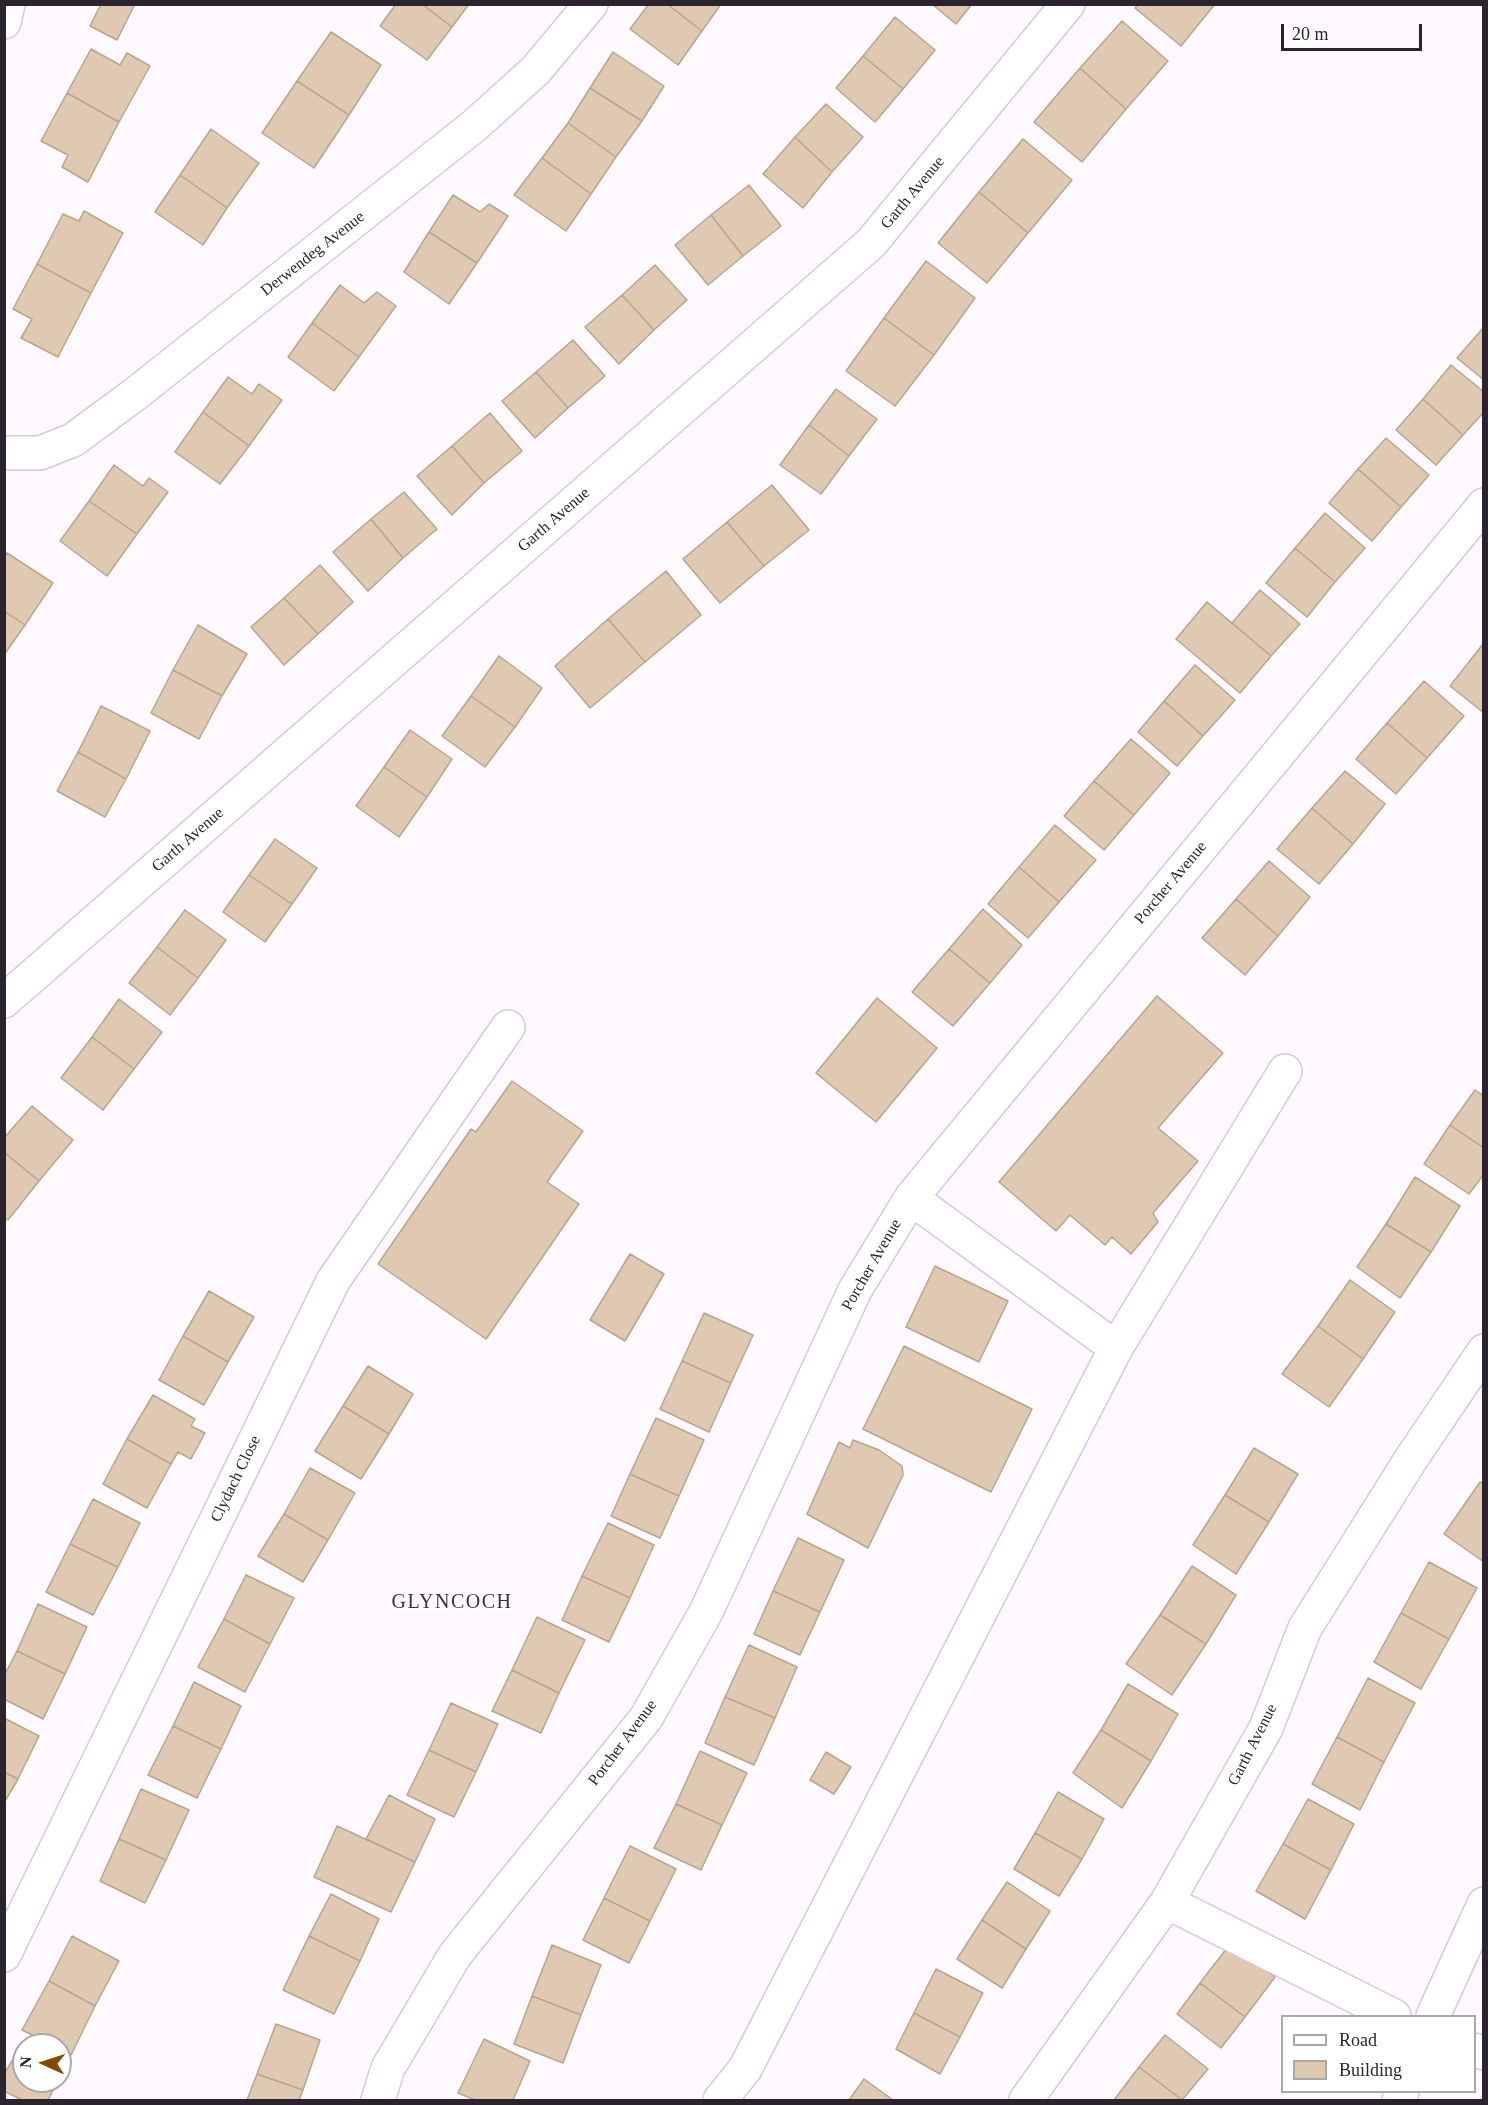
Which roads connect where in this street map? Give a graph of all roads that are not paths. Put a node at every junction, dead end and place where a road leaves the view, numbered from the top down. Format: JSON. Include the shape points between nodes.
{"nodes":[{"id":1,"x":8,"y":4,"type":"edge"},
{"id":2,"x":591,"y":4,"type":"edge"},
{"id":3,"x":1068,"y":4,"type":"edge"},
{"id":4,"x":4,"y":22,"type":"edge"},
{"id":5,"x":4,"y":453,"type":"edge"},
{"id":6,"x":1484,"y":505,"type":"edge"},
{"id":7,"x":4,"y":1001,"type":"edge"},
{"id":8,"x":508,"y":1027,"type":"dead end"},
{"id":9,"x":1285,"y":1071,"type":"dead end"},
{"id":10,"x":911,"y":1198,"type":"junction"},
{"id":11,"x":1116,"y":1348,"type":"junction"},
{"id":12,"x":1484,"y":1351,"type":"edge"},
{"id":13,"x":1167,"y":1902,"type":"junction"},
{"id":14,"x":1484,"y":1904,"type":"edge"},
{"id":15,"x":4,"y":1955,"type":"edge"},
{"id":16,"x":1393,"y":2015,"type":"edge"},
{"id":17,"x":1433,"y":2015,"type":"edge"},
{"id":18,"x":378,"y":2100,"type":"edge"},
{"id":19,"x":720,"y":2100,"type":"edge"},
{"id":20,"x":1026,"y":2100,"type":"edge"}],
"edges":[{"from":1,"to":4,"type":"street"},
{"from":2,"to":5,"type":"street","name":"Derwendeg Avenue","via":[[536,70],[474,126],[134,396],[74,440],[40,453]]},
{"from":3,"to":7,"type":"street","name":"Garth Avenue","via":[[871,243]]},
{"from":6,"to":10,"type":"street","name":"Porcher Avenue"},
{"from":8,"to":15,"type":"street","name":"Clydach Close","via":[[333,1281]]},
{"from":9,"to":11,"type":"street"},
{"from":10,"to":11,"type":"street"},
{"from":10,"to":18,"type":"street","name":"Porcher Avenue","via":[[855,1290],[706,1612],[646,1718],[455,1954],[388,2068]]},
{"from":11,"to":19,"type":"street","via":[[745,2069]]},
{"from":12,"to":13,"type":"street","name":"Garth Avenue","via":[[1305,1628],[1266,1728]]},
{"from":13,"to":16,"type":"street"},
{"from":13,"to":20,"type":"street","name":"Garth Avenue"},
{"from":14,"to":17,"type":"street"}]}
